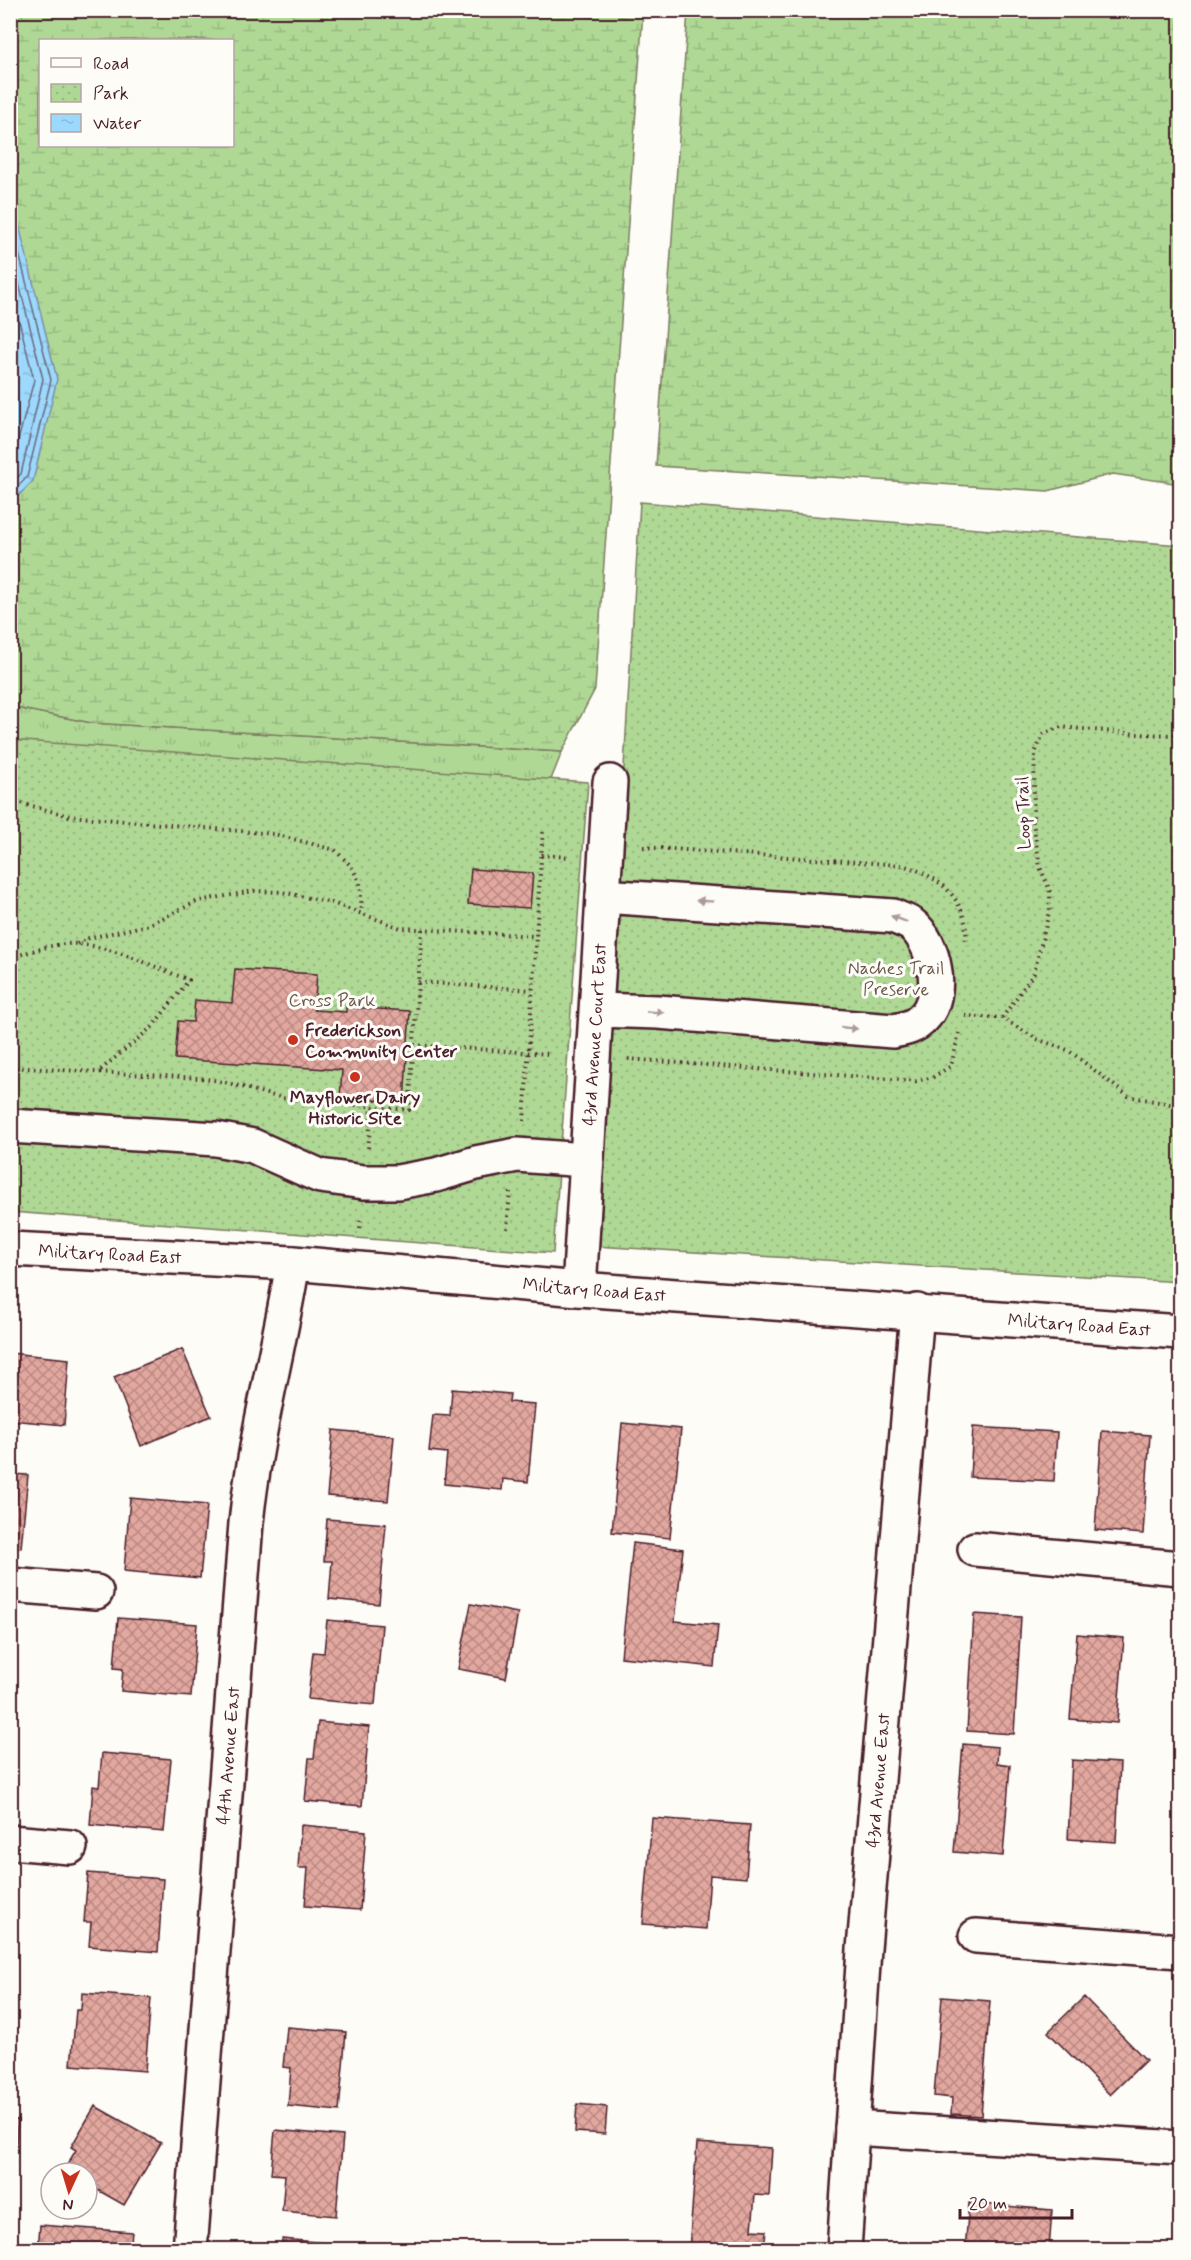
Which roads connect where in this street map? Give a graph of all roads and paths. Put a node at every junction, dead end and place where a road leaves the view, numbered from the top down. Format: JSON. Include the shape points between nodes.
{"nodes":[{"id":1,"x":1180,"y":735,"type":"edge"},
{"id":2,"x":610,"y":782,"type":"dead end"},
{"id":3,"x":10,"y":800,"type":"edge"},
{"id":4,"x":543,"y":829,"type":"dead end"},
{"id":5,"x":636,"y":846,"type":"dead end"},
{"id":6,"x":603,"y":896,"type":"junction"},
{"id":7,"x":362,"y":912,"type":"junction"},
{"id":8,"x":422,"y":929,"type":"junction"},
{"id":9,"x":536,"y":936,"type":"junction"},
{"id":10,"x":77,"y":944,"type":"junction"},
{"id":11,"x":966,"y":952,"type":"dead end"},
{"id":12,"x":10,"y":958,"type":"edge"},
{"id":13,"x":418,"y":982,"type":"junction"},
{"id":14,"x":532,"y":990,"type":"junction"},
{"id":15,"x":597,"y":1010,"type":"junction"},
{"id":16,"x":961,"y":1015,"type":"dead end"},
{"id":17,"x":1002,"y":1018,"type":"junction"},
{"id":18,"x":960,"y":1027,"type":"dead end"},
{"id":19,"x":414,"y":1045,"type":"junction"},
{"id":20,"x":528,"y":1053,"type":"junction"},
{"id":21,"x":550,"y":1054,"type":"dead end"},
{"id":22,"x":621,"y":1059,"type":"dead end"},
{"id":23,"x":10,"y":1067,"type":"edge"},
{"id":24,"x":98,"y":1072,"type":"junction"},
{"id":25,"x":1180,"y":1106,"type":"edge"},
{"id":26,"x":372,"y":1107,"type":"junction"},
{"id":27,"x":10,"y":1126,"type":"edge"},
{"id":28,"x":523,"y":1133,"type":"dead end"},
{"id":29,"x":367,"y":1159,"type":"dead end"},
{"id":30,"x":585,"y":1160,"type":"junction"},
{"id":31,"x":511,"y":1184,"type":"dead end"},
{"id":32,"x":507,"y":1229,"type":"dead end"},
{"id":33,"x":10,"y":1249,"type":"edge"},
{"id":34,"x":293,"y":1263,"type":"junction"},
{"id":35,"x":579,"y":1289,"type":"junction"},
{"id":36,"x":917,"y":1311,"type":"junction"},
{"id":37,"x":1180,"y":1332,"type":"edge"},
{"id":38,"x":975,"y":1549,"type":"dead end"},
{"id":39,"x":1180,"y":1568,"type":"edge"},
{"id":40,"x":10,"y":1585,"type":"edge"},
{"id":41,"x":96,"y":1592,"type":"dead end"},
{"id":42,"x":10,"y":1842,"type":"edge"},
{"id":43,"x":70,"y":1847,"type":"dead end"},
{"id":44,"x":975,"y":1936,"type":"dead end"},
{"id":45,"x":1180,"y":1951,"type":"edge"},
{"id":46,"x":852,"y":2128,"type":"junction"},
{"id":47,"x":1180,"y":2148,"type":"edge"},
{"id":48,"x":190,"y":2250,"type":"edge"},
{"id":49,"x":844,"y":2250,"type":"edge"}],
"edges":[{"from":1,"to":17,"type":"path","name":"Loop Trail","via":[[1061,727],[1043,734],[1035,753],[1033,822],[1040,867],[1050,891],[1050,908],[1034,973]]},
{"from":2,"to":6,"type":"street","name":"43rd Avenue Court East"},
{"from":3,"to":7,"type":"path","via":[[69,816],[274,834],[335,850],[351,866],[360,883]]},
{"from":4,"to":9,"type":"path"},
{"from":5,"to":11,"type":"path","via":[[902,865],[924,871],[945,885],[959,907],[968,932]]},
{"from":6,"to":15,"type":"street","name":"43rd Avenue Court East"},
{"from":15,"to":6,"type":"street","one_way":true,"via":[[893,1031],[910,1028],[924,1018],[936,997],[931,951],[911,924],[893,916]]},
{"from":7,"to":8,"type":"path","via":[[401,928]]},
{"from":7,"to":10,"type":"path","via":[[292,894],[254,891],[198,901],[148,925]]},
{"from":8,"to":9,"type":"path"},
{"from":8,"to":13,"type":"path"},
{"from":9,"to":14,"type":"path"},
{"from":10,"to":12,"type":"path","via":[[45,947]]},
{"from":10,"to":24,"type":"path","via":[[104,949],[189,980],[152,1027]]},
{"from":13,"to":14,"type":"path"},
{"from":13,"to":19,"type":"path"},
{"from":14,"to":20,"type":"path"},
{"from":15,"to":30,"type":"street","name":"43rd Avenue Court East"},
{"from":16,"to":17,"type":"path"},
{"from":17,"to":25,"type":"path","via":[[1037,1039],[1079,1056],[1128,1096]]},
{"from":18,"to":22,"type":"path","via":[[951,1066],[933,1077],[916,1081]]},
{"from":19,"to":20,"type":"path"},
{"from":19,"to":26,"type":"path","via":[[409,1110]]},
{"from":20,"to":21,"type":"path"},
{"from":20,"to":28,"type":"path"},
{"from":23,"to":24,"type":"path"},
{"from":24,"to":26,"type":"path","via":[[210,1079],[281,1098]]},
{"from":26,"to":29,"type":"path"},
{"from":27,"to":30,"type":"street","via":[[216,1139],[253,1146],[320,1176],[360,1182],[436,1176],[517,1155]]},
{"from":30,"to":35,"type":"street","name":"43rd Avenue Court East"},
{"from":31,"to":32,"type":"path"},
{"from":33,"to":34,"type":"street","name":"Military Road East"},
{"from":34,"to":35,"type":"street","name":"Military Road East"},
{"from":34,"to":48,"type":"street","name":"44th Avenue East","via":[[252,1468],[246,1523]]},
{"from":35,"to":36,"type":"street","name":"Military Road East"},
{"from":36,"to":37,"type":"street","name":"Military Road East"},
{"from":36,"to":46,"type":"street","name":"43rd Avenue East"},
{"from":38,"to":39,"type":"street"},
{"from":40,"to":41,"type":"street"},
{"from":42,"to":43,"type":"street"},
{"from":44,"to":45,"type":"street"},
{"from":46,"to":47,"type":"street"},
{"from":46,"to":49,"type":"street","name":"43rd Avenue East"}]}
